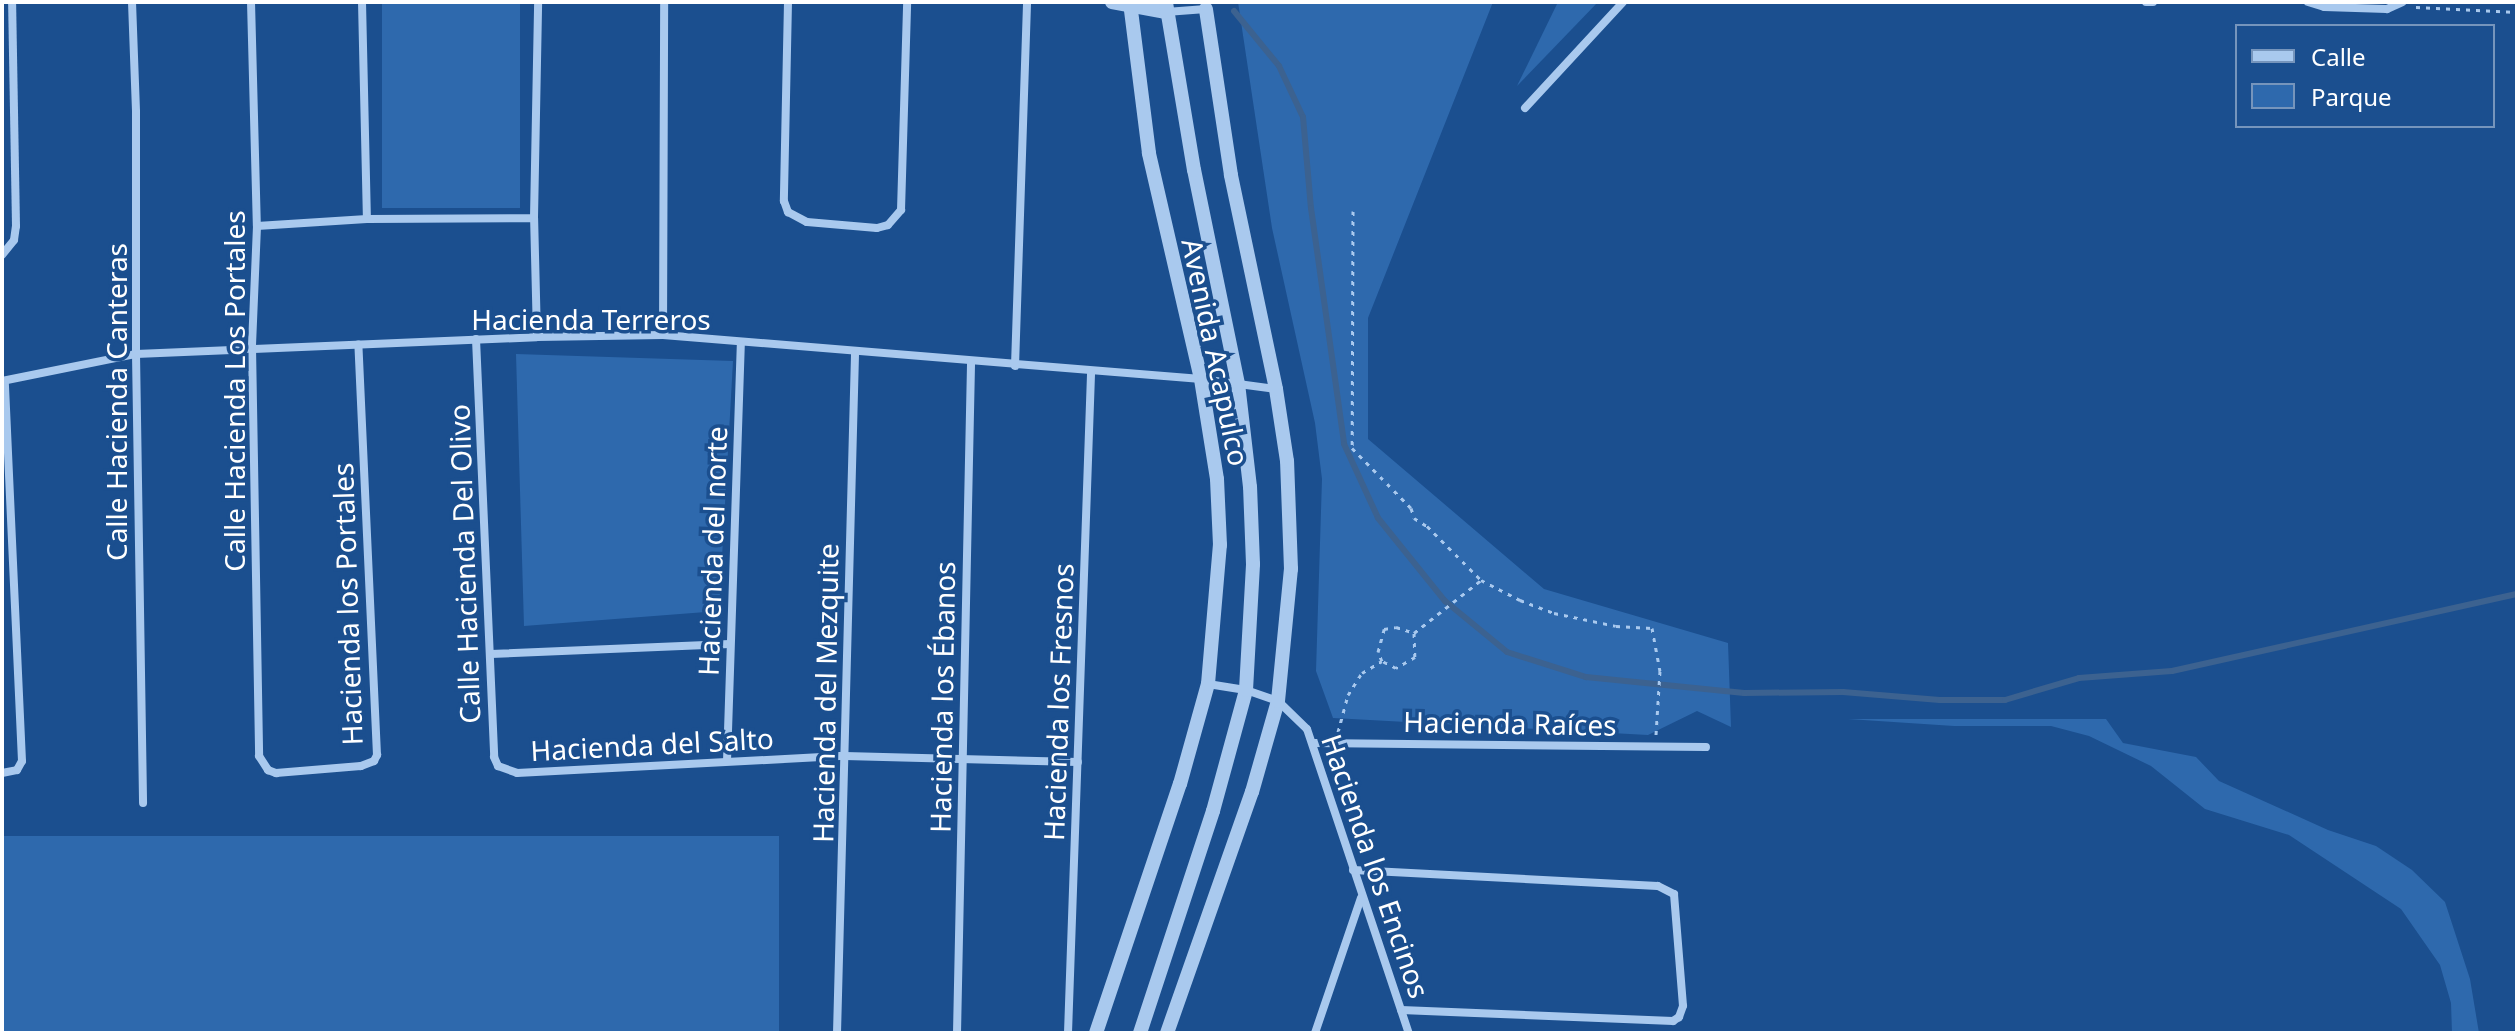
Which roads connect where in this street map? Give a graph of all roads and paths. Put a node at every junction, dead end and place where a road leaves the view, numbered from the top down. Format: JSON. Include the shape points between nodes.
{"nodes":[{"id":1,"x":12,"y":2,"type":"edge"},
{"id":2,"x":132,"y":2,"type":"edge"},
{"id":3,"x":251,"y":2,"type":"edge"},
{"id":4,"x":362,"y":2,"type":"edge"},
{"id":5,"x":538,"y":2,"type":"edge"},
{"id":6,"x":664,"y":2,"type":"edge"},
{"id":7,"x":788,"y":2,"type":"edge"},
{"id":8,"x":907,"y":2,"type":"edge"},
{"id":9,"x":1027,"y":2,"type":"edge"},
{"id":10,"x":1112,"y":2,"type":"edge"},
{"id":11,"x":1623,"y":2,"type":"edge"},
{"id":12,"x":2146,"y":2,"type":"edge"},
{"id":13,"x":2153,"y":2,"type":"edge"},
{"id":14,"x":2258,"y":2,"type":"edge"},
{"id":15,"x":2291,"y":2,"type":"edge"},
{"id":16,"x":2308,"y":2,"type":"edge"},
{"id":17,"x":2402,"y":4,"type":"edge"},
{"id":18,"x":1131,"y":5,"type":"edge"},
{"id":19,"x":1206,"y":5,"type":"edge"},
{"id":20,"x":1166,"y":7,"type":"edge"},
{"id":21,"x":2517,"y":12,"type":"edge"},
{"id":22,"x":1525,"y":108,"type":"dead end"},
{"id":23,"x":1353,"y":211,"type":"dead end"},
{"id":24,"x":534,"y":218,"type":"junction"},
{"id":25,"x":367,"y":219,"type":"junction"},
{"id":26,"x":257,"y":226,"type":"junction"},
{"id":27,"x":2,"y":255,"type":"edge"},
{"id":28,"x":663,"y":335,"type":"junction"},
{"id":29,"x":537,"y":337,"type":"junction"},
{"id":30,"x":476,"y":339,"type":"junction"},
{"id":31,"x":741,"y":343,"type":"junction"},
{"id":32,"x":358,"y":344,"type":"junction"},
{"id":33,"x":252,"y":347,"type":"junction"},
{"id":34,"x":136,"y":354,"type":"junction"},
{"id":35,"x":855,"y":354,"type":"junction"},
{"id":36,"x":971,"y":362,"type":"junction"},
{"id":37,"x":1015,"y":366,"type":"junction"},
{"id":38,"x":1091,"y":373,"type":"junction"},
{"id":39,"x":1201,"y":379,"type":"junction"},
{"id":40,"x":3,"y":381,"type":"edge"},
{"id":41,"x":1238,"y":384,"type":"junction"},
{"id":42,"x":1276,"y":389,"type":"junction"},
{"id":43,"x":1481,"y":580,"type":"junction"},
{"id":44,"x":1414,"y":633,"type":"junction"},
{"id":45,"x":730,"y":644,"type":"junction"},
{"id":46,"x":491,"y":654,"type":"junction"},
{"id":47,"x":1382,"y":661,"type":"junction"},
{"id":48,"x":1208,"y":684,"type":"junction"},
{"id":49,"x":1246,"y":690,"type":"junction"},
{"id":50,"x":1278,"y":701,"type":"junction"},
{"id":51,"x":1314,"y":743,"type":"junction"},
{"id":52,"x":1337,"y":743,"type":"junction"},
{"id":53,"x":1656,"y":747,"type":"junction"},
{"id":54,"x":1706,"y":747,"type":"dead end"},
{"id":55,"x":845,"y":756,"type":"junction"},
{"id":56,"x":962,"y":760,"type":"junction"},
{"id":57,"x":727,"y":761,"type":"junction"},
{"id":58,"x":1078,"y":762,"type":"junction"},
{"id":59,"x":2,"y":773,"type":"edge"},
{"id":60,"x":276,"y":773,"type":"joint"},
{"id":61,"x":517,"y":773,"type":"joint"},
{"id":62,"x":143,"y":803,"type":"dead end"},
{"id":63,"x":1353,"y":870,"type":"junction"},
{"id":64,"x":1362,"y":898,"type":"junction"},
{"id":65,"x":1401,"y":1010,"type":"junction"},
{"id":66,"x":837,"y":1033,"type":"edge"},
{"id":67,"x":957,"y":1033,"type":"edge"},
{"id":68,"x":1068,"y":1033,"type":"edge"},
{"id":69,"x":1096,"y":1033,"type":"edge"},
{"id":70,"x":1140,"y":1033,"type":"edge"},
{"id":71,"x":1167,"y":1033,"type":"edge"},
{"id":72,"x":1315,"y":1033,"type":"edge"},
{"id":73,"x":1409,"y":1033,"type":"edge"}],
"edges":[{"from":1,"to":27,"type":"street","via":[[16,226],[14,240]]},
{"from":2,"to":34,"type":"street","name":"Calle Hacienda Canteras"},
{"from":3,"to":26,"type":"street","name":"Calle Hacienda Los Portales"},
{"from":4,"to":25,"type":"street"},
{"from":5,"to":24,"type":"street"},
{"from":6,"to":28,"type":"street"},
{"from":7,"to":8,"type":"street","via":[[788,212],[807,222],[877,228],[888,225],[901,210]]},
{"from":9,"to":37,"type":"street"},
{"from":10,"to":18,"type":"street"},
{"from":11,"to":22,"type":"street"},
{"from":12,"to":13,"type":"street"},
{"from":14,"to":15,"type":"path"},
{"from":16,"to":17,"type":"street","via":[[2387,9]]},
{"from":17,"to":21,"type":"path"},
{"from":18,"to":20,"type":"street"},
{"from":18,"to":39,"type":"street","name":"Avenida Acapulco","via":[[1149,153]]},
{"from":19,"to":20,"type":"street"},
{"from":19,"to":42,"type":"street","name":"Avenida Acapulco","via":[[1231,175]]},
{"from":20,"to":41,"type":"street","name":"Avenida Acapulco"},
{"from":23,"to":43,"type":"path","via":[[1352,448],[1411,508],[1414,518]]},
{"from":24,"to":25,"type":"street"},
{"from":24,"to":29,"type":"street"},
{"from":25,"to":26,"type":"street"},
{"from":26,"to":33,"type":"street","name":"Calle Hacienda Los Portales"},
{"from":28,"to":29,"type":"street","name":"Hacienda Terreros"},
{"from":28,"to":31,"type":"street","name":"Hacienda Terreros"},
{"from":29,"to":30,"type":"street","name":"Hacienda Terreros"},
{"from":30,"to":32,"type":"street","name":"Hacienda Terreros"},
{"from":30,"to":46,"type":"street","name":"Calle Hacienda Del Olivo"},
{"from":31,"to":35,"type":"street","name":"Hacienda Terreros"},
{"from":31,"to":45,"type":"street","name":"Hacienda del norte"},
{"from":32,"to":33,"type":"street","name":"Hacienda Terreros"},
{"from":32,"to":60,"type":"street","name":"Hacienda los Portales","via":[[377,755],[361,766]]},
{"from":33,"to":34,"type":"street","name":"Hacienda Terreros"},
{"from":33,"to":60,"type":"street","name":"Calle Hacienda Los Portales","via":[[259,756]]},
{"from":34,"to":40,"type":"street","name":"Hacienda Terreros"},
{"from":34,"to":62,"type":"street","name":"Calle Hacienda Canteras"},
{"from":35,"to":36,"type":"street","name":"Hacienda Terreros"},
{"from":35,"to":55,"type":"street","name":"Hacienda del Mezquite"},
{"from":36,"to":37,"type":"street","name":"Hacienda Terreros"},
{"from":36,"to":56,"type":"street","name":"Hacienda los Ébanos"},
{"from":37,"to":38,"type":"street","name":"Hacienda Terreros"},
{"from":38,"to":39,"type":"street","name":"Hacienda Terreros"},
{"from":38,"to":58,"type":"street","name":"Hacienda los Fresnos"},
{"from":39,"to":41,"type":"street","name":"Hacienda Terreros"},
{"from":39,"to":48,"type":"street","name":"Avenida Acapulco","via":[[1217,479],[1220,545]]},
{"from":40,"to":59,"type":"street","via":[[22,761],[17,770]]},
{"from":41,"to":42,"type":"street","name":"Hacienda Terreros"},
{"from":41,"to":49,"type":"street","name":"Avenida Acapulco","via":[[1253,564]]},
{"from":42,"to":50,"type":"street","name":"Avenida Acapulco","via":[[1291,526],[1289,611]]},
{"from":43,"to":44,"type":"path"},
{"from":43,"to":53,"type":"path","via":[[1554,613],[1652,628],[1660,671]]},
{"from":44,"to":47,"type":"path","via":[[1415,657],[1396,668]]},
{"from":44,"to":47,"type":"path","via":[[1384,629],[1379,638]]},
{"from":45,"to":46,"type":"street"},
{"from":45,"to":57,"type":"street","name":"Hacienda del norte"},
{"from":46,"to":61,"type":"street","name":"Calle Hacienda Del Olivo","via":[[494,757],[498,766]]},
{"from":47,"to":52,"type":"path","via":[[1362,673],[1348,695]]},
{"from":48,"to":49,"type":"street","name":"Hacienda los Encinos"},
{"from":48,"to":69,"type":"street","name":"Avenida Acapulco"},
{"from":49,"to":50,"type":"street","name":"Hacienda los Encinos"},
{"from":49,"to":70,"type":"street","name":"Avenida Acapulco","via":[[1213,811]]},
{"from":50,"to":51,"type":"street","name":"Hacienda los Encinos"},
{"from":50,"to":71,"type":"street","name":"Avenida Acapulco","via":[[1252,792]]},
{"from":51,"to":52,"type":"street","name":"Hacienda Raíces"},
{"from":51,"to":63,"type":"street","name":"Hacienda los Encinos"},
{"from":52,"to":53,"type":"street","name":"Hacienda Raíces"},
{"from":53,"to":54,"type":"street","name":"Hacienda Raíces"},
{"from":55,"to":56,"type":"street","name":"Hacienda del Salto"},
{"from":55,"to":57,"type":"street","name":"Hacienda del Salto"},
{"from":55,"to":66,"type":"street","name":"Hacienda del Mezquite"},
{"from":56,"to":58,"type":"street","name":"Hacienda del Salto"},
{"from":56,"to":67,"type":"street","name":"Hacienda los Ébanos"},
{"from":57,"to":61,"type":"street","name":"Hacienda del Salto"},
{"from":58,"to":68,"type":"street","name":"Hacienda los Fresnos"},
{"from":63,"to":64,"type":"street","name":"Hacienda los Encinos"},
{"from":63,"to":65,"type":"street","via":[[1658,886],[1674,894],[1683,1006],[1673,1021]]},
{"from":64,"to":65,"type":"street","name":"Hacienda los Encinos"},
{"from":64,"to":72,"type":"street"},
{"from":65,"to":73,"type":"street","name":"Hacienda los Encinos"}]}
